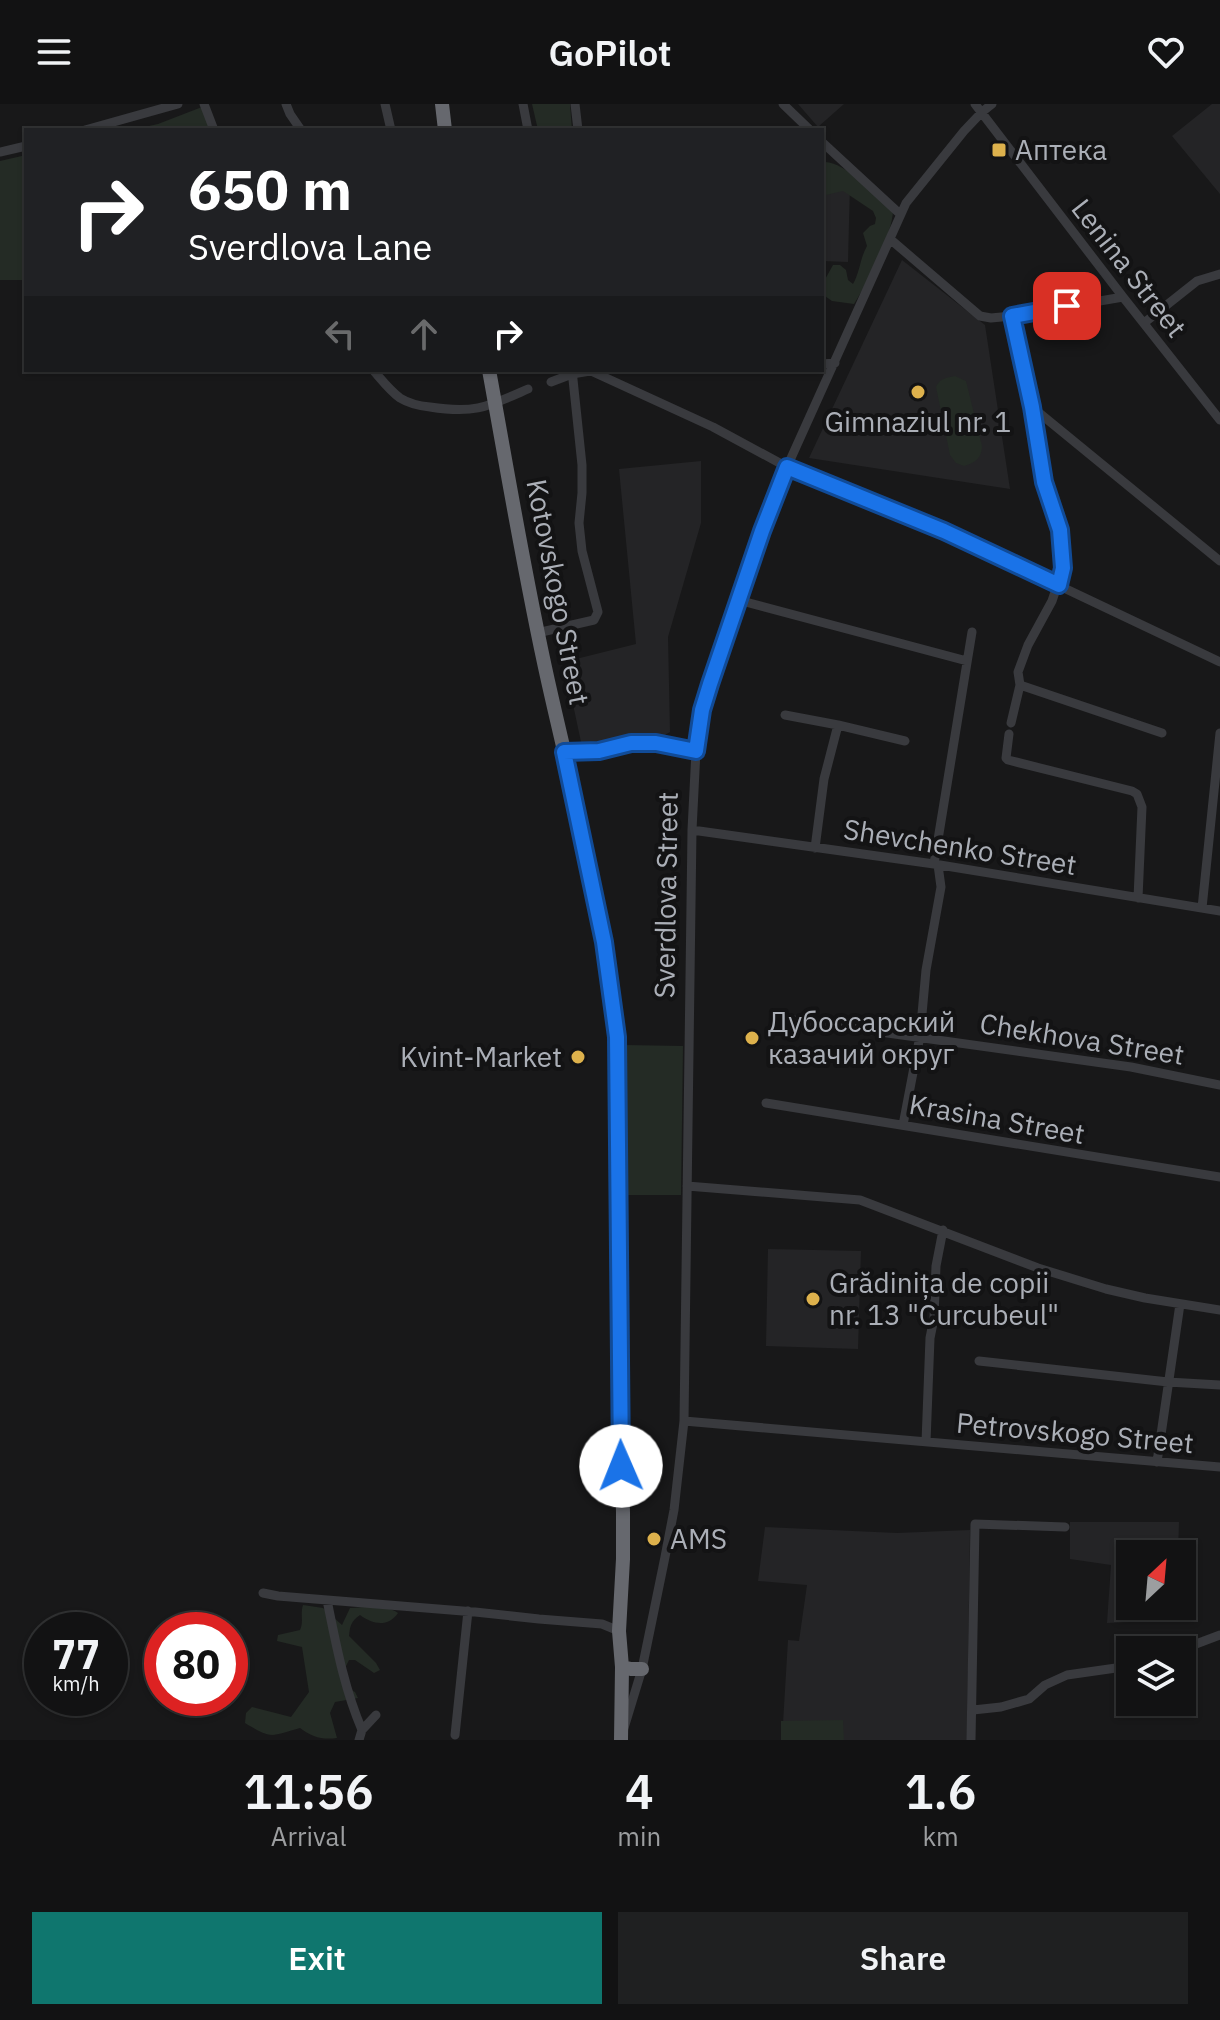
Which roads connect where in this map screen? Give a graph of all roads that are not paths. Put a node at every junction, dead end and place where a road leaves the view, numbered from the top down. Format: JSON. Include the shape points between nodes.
{"nodes":[{"id":1,"x":178,"y":104,"type":"edge"},
{"id":2,"x":204,"y":104,"type":"edge"},
{"id":3,"x":286,"y":104,"type":"edge"},
{"id":4,"x":385,"y":104,"type":"edge"},
{"id":5,"x":442,"y":104,"type":"edge"},
{"id":6,"x":523,"y":104,"type":"edge"},
{"id":7,"x":575,"y":104,"type":"edge"},
{"id":8,"x":783,"y":104,"type":"edge"},
{"id":9,"x":992,"y":104,"type":"edge"},
{"id":10,"x":978,"y":108,"type":"edge"},
{"id":11,"x":92,"y":128,"type":"edge"},
{"id":12,"x":213,"y":128,"type":"edge"},
{"id":13,"x":300,"y":128,"type":"edge"},
{"id":14,"x":391,"y":128,"type":"edge"},
{"id":15,"x":445,"y":128,"type":"edge"},
{"id":16,"x":528,"y":128,"type":"edge"},
{"id":17,"x":578,"y":128,"type":"edge"},
{"id":18,"x":808,"y":128,"type":"edge"},
{"id":19,"x":824,"y":144,"type":"edge"},
{"id":20,"x":24,"y":146,"type":"edge"},
{"id":21,"x":0,"y":152,"type":"edge"},
{"id":22,"x":900,"y":214,"type":"junction"},
{"id":23,"x":890,"y":239,"type":"junction"},
{"id":24,"x":1220,"y":274,"type":"edge"},
{"id":25,"x":1123,"y":297,"type":"junction"},
{"id":26,"x":1012,"y":316,"type":"junction"},
{"id":27,"x":1144,"y":323,"type":"junction"},
{"id":28,"x":835,"y":363,"type":"junction"},
{"id":29,"x":824,"y":364,"type":"edge"},
{"id":30,"x":375,"y":372,"type":"edge"},
{"id":31,"x":489,"y":372,"type":"edge"},
{"id":32,"x":572,"y":372,"type":"edge"},
{"id":33,"x":593,"y":372,"type":"edge"},
{"id":34,"x":551,"y":382,"type":"dead end"},
{"id":35,"x":528,"y":389,"type":"dead end"},
{"id":36,"x":495,"y":403,"type":"junction"},
{"id":37,"x":1032,"y":407,"type":"junction"},
{"id":38,"x":1220,"y":420,"type":"edge"},
{"id":39,"x":787,"y":467,"type":"junction"},
{"id":40,"x":1220,"y":561,"type":"edge"},
{"id":41,"x":1059,"y":585,"type":"junction"},
{"id":42,"x":738,"y":600,"type":"junction"},
{"id":43,"x":972,"y":632,"type":"dead end"},
{"id":44,"x":537,"y":633,"type":"junction"},
{"id":45,"x":967,"y":661,"type":"junction"},
{"id":46,"x":1220,"y":662,"type":"edge"},
{"id":47,"x":1020,"y":685,"type":"junction"},
{"id":48,"x":785,"y":715,"type":"dead end"},
{"id":49,"x":1011,"y":723,"type":"dead end"},
{"id":50,"x":838,"y":725,"type":"junction"},
{"id":51,"x":1162,"y":733,"type":"dead end"},
{"id":52,"x":1220,"y":733,"type":"edge"},
{"id":53,"x":1009,"y":734,"type":"dead end"},
{"id":54,"x":905,"y":741,"type":"dead end"},
{"id":55,"x":696,"y":751,"type":"junction"},
{"id":56,"x":564,"y":752,"type":"junction"},
{"id":57,"x":692,"y":830,"type":"junction"},
{"id":58,"x":815,"y":848,"type":"junction"},
{"id":59,"x":936,"y":865,"type":"junction"},
{"id":60,"x":1138,"y":898,"type":"junction"},
{"id":61,"x":1202,"y":908,"type":"junction"},
{"id":62,"x":1220,"y":911,"type":"edge"},
{"id":63,"x":794,"y":1020,"type":"dead end"},
{"id":64,"x":920,"y":1036,"type":"junction"},
{"id":65,"x":1220,"y":1085,"type":"edge"},
{"id":66,"x":766,"y":1103,"type":"dead end"},
{"id":67,"x":903,"y":1125,"type":"junction"},
{"id":68,"x":1220,"y":1177,"type":"edge"},
{"id":69,"x":687,"y":1186,"type":"junction"},
{"id":70,"x":943,"y":1230,"type":"junction"},
{"id":71,"x":1180,"y":1304,"type":"junction"},
{"id":72,"x":1220,"y":1310,"type":"edge"},
{"id":73,"x":979,"y":1361,"type":"dead end"},
{"id":74,"x":1168,"y":1382,"type":"junction"},
{"id":75,"x":1220,"y":1385,"type":"edge"},
{"id":76,"x":684,"y":1421,"type":"junction"},
{"id":77,"x":926,"y":1442,"type":"junction"},
{"id":78,"x":1157,"y":1462,"type":"junction"},
{"id":79,"x":1220,"y":1467,"type":"edge"},
{"id":80,"x":1065,"y":1527,"type":"dead end"},
{"id":81,"x":263,"y":1593,"type":"dead end"},
{"id":82,"x":327,"y":1600,"type":"junction"},
{"id":83,"x":468,"y":1611,"type":"junction"},
{"id":84,"x":619,"y":1631,"type":"junction"},
{"id":85,"x":1220,"y":1635,"type":"edge"},
{"id":86,"x":1196,"y":1644,"type":"edge"},
{"id":87,"x":622,"y":1667,"type":"junction"},
{"id":88,"x":1116,"y":1668,"type":"edge"},
{"id":89,"x":642,"y":1669,"type":"junction"},
{"id":90,"x":973,"y":1710,"type":"junction"},
{"id":91,"x":376,"y":1715,"type":"dead end"},
{"id":92,"x":361,"y":1735,"type":"edge"},
{"id":93,"x":455,"y":1735,"type":"dead end"},
{"id":94,"x":622,"y":1736,"type":"edge"},
{"id":95,"x":971,"y":1740,"type":"edge"}],
"edges":[{"from":1,"to":11,"type":"street"},
{"from":2,"to":12,"type":"street"},
{"from":3,"to":13,"type":"street"},
{"from":4,"to":14,"type":"street"},
{"from":5,"to":15,"type":"highway"},
{"from":6,"to":16,"type":"street"},
{"from":7,"to":17,"type":"street"},
{"from":8,"to":18,"type":"street"},
{"from":9,"to":10,"type":"street","name":"Sverdlova Street"},
{"from":10,"to":22,"type":"street","name":"Sverdlova Street"},
{"from":10,"to":25,"type":"street","name":"Lenina Street"},
{"from":19,"to":22,"type":"street"},
{"from":20,"to":21,"type":"street"},
{"from":22,"to":23,"type":"street","name":"Sverdlova Street"},
{"from":23,"to":26,"type":"street","via":[[980,316]]},
{"from":23,"to":28,"type":"street","name":"Sverdlova Street"},
{"from":24,"to":27,"type":"street","via":[[1197,281]]},
{"from":25,"to":26,"type":"street"},
{"from":25,"to":27,"type":"street","name":"Lenina Street"},
{"from":26,"to":37,"type":"street"},
{"from":27,"to":38,"type":"street","name":"Lenina Street"},
{"from":28,"to":29,"type":"street"},
{"from":28,"to":39,"type":"street","name":"Sverdlova Street"},
{"from":30,"to":36,"type":"street","via":[[399,397],[423,406],[464,412]]},
{"from":31,"to":36,"type":"highway","name":"Kotovskogo Street"},
{"from":32,"to":34,"type":"street"},
{"from":32,"to":44,"type":"street","via":[[582,465],[582,551],[598,612],[594,620]]},
{"from":33,"to":39,"type":"street"},
{"from":35,"to":36,"type":"street"},
{"from":36,"to":44,"type":"highway","name":"Kotovskogo Street"},
{"from":37,"to":40,"type":"street"},
{"from":37,"to":41,"type":"street","via":[[1044,482],[1060,530]]},
{"from":39,"to":41,"type":"street"},
{"from":39,"to":42,"type":"street","name":"Sverdlova Street"},
{"from":41,"to":46,"type":"street"},
{"from":41,"to":47,"type":"street","via":[[1028,645],[1018,672]]},
{"from":42,"to":45,"type":"street"},
{"from":42,"to":55,"type":"street","name":"Sverdlova Street","via":[[702,710]]},
{"from":43,"to":45,"type":"street"},
{"from":44,"to":56,"type":"highway","name":"Kotovskogo Street"},
{"from":45,"to":59,"type":"street"},
{"from":47,"to":49,"type":"street"},
{"from":47,"to":51,"type":"street"},
{"from":48,"to":50,"type":"street"},
{"from":50,"to":54,"type":"street"},
{"from":50,"to":58,"type":"street"},
{"from":52,"to":61,"type":"street"},
{"from":53,"to":60,"type":"street","via":[[1006,758],[1012,762],[1137,794],[1142,807]]},
{"from":55,"to":56,"type":"street","via":[[631,743]]},
{"from":55,"to":57,"type":"street","name":"Sverdlova Street"},
{"from":56,"to":84,"type":"highway","name":"Kotovskogo Street","via":[[604,942],[618,1050],[623,1559]]},
{"from":57,"to":58,"type":"street","name":"Shevchenko Street"},
{"from":57,"to":69,"type":"street","name":"Sverdlova Street"},
{"from":58,"to":59,"type":"street","name":"Shevchenko Street"},
{"from":59,"to":60,"type":"street","name":"Shevchenko Street"},
{"from":59,"to":64,"type":"street","via":[[941,887]]},
{"from":60,"to":61,"type":"street","name":"Shevchenko Street"},
{"from":61,"to":62,"type":"street","name":"Shevchenko Street"},
{"from":63,"to":64,"type":"street","name":"Chekhova Street"},
{"from":64,"to":65,"type":"street","name":"Chekhova Street"},
{"from":64,"to":67,"type":"street"},
{"from":66,"to":67,"type":"street","name":"Krasina Street"},
{"from":67,"to":68,"type":"street","name":"Krasina Street"},
{"from":69,"to":70,"type":"street","via":[[860,1200]]},
{"from":69,"to":76,"type":"street","name":"Sverdlova Street"},
{"from":70,"to":71,"type":"street","via":[[1038,1268]]},
{"from":70,"to":77,"type":"street","name":"Petrovskogo Street","via":[[930,1338]]},
{"from":71,"to":72,"type":"street"},
{"from":71,"to":74,"type":"street"},
{"from":73,"to":74,"type":"street"},
{"from":74,"to":75,"type":"street"},
{"from":74,"to":78,"type":"street"},
{"from":76,"to":77,"type":"street","name":"Petrovskogo Street"},
{"from":76,"to":89,"type":"street","name":"Sverdlova Street","via":[[674,1510]]},
{"from":77,"to":78,"type":"street","name":"Petrovskogo Street"},
{"from":78,"to":79,"type":"street","name":"Petrovskogo Street"},
{"from":80,"to":90,"type":"street","via":[[975,1524]]},
{"from":81,"to":82,"type":"street"},
{"from":82,"to":83,"type":"street"},
{"from":82,"to":92,"type":"street"},
{"from":83,"to":84,"type":"street","via":[[602,1624]]},
{"from":83,"to":93,"type":"street"},
{"from":84,"to":87,"type":"highway","name":"Kotovskogo Street"},
{"from":85,"to":86,"type":"street"},
{"from":87,"to":89,"type":"highway"},
{"from":87,"to":94,"type":"highway","name":"Kotovskogo Street"},
{"from":88,"to":90,"type":"street","via":[[1067,1675],[1029,1699]]},
{"from":89,"to":94,"type":"street","name":"Sverdlova Street"},
{"from":90,"to":95,"type":"street"},
{"from":91,"to":92,"type":"street"}]}
